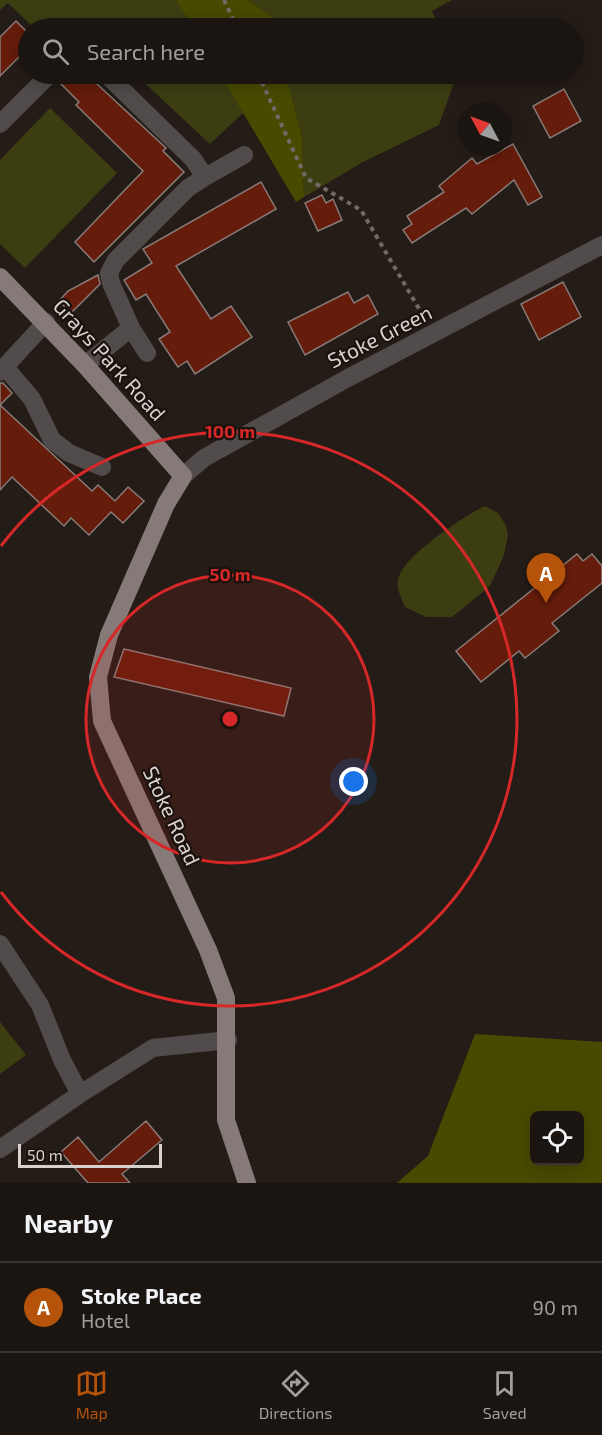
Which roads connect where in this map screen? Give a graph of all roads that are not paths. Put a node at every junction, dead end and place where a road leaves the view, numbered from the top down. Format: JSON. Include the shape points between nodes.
{"nodes":[{"id":1,"x":40,"y":84,"type":"edge"},
{"id":2,"x":116,"y":84,"type":"edge"},
{"id":3,"x":0,"y":124,"type":"edge"},
{"id":4,"x":244,"y":155,"type":"dead end"},
{"id":5,"x":205,"y":177,"type":"junction"},
{"id":6,"x":602,"y":245,"type":"edge"},
{"id":7,"x":0,"y":277,"type":"edge"},
{"id":8,"x":46,"y":322,"type":"junction"},
{"id":9,"x":131,"y":328,"type":"junction"},
{"id":10,"x":147,"y":353,"type":"dead end"},
{"id":11,"x":85,"y":364,"type":"junction"},
{"id":12,"x":2,"y":370,"type":"edge"},
{"id":13,"x":102,"y":467,"type":"dead end"},
{"id":14,"x":183,"y":476,"type":"junction"},
{"id":15,"x":0,"y":944,"type":"edge"},
{"id":16,"x":228,"y":1040,"type":"junction"},
{"id":17,"x":80,"y":1094,"type":"junction"},
{"id":18,"x":0,"y":1149,"type":"edge"},
{"id":19,"x":248,"y":1183,"type":"edge"}],
"edges":[{"from":1,"to":3,"type":"street"},
{"from":2,"to":5,"type":"street","via":[[193,159]]},
{"from":4,"to":5,"type":"street"},
{"from":5,"to":9,"type":"street","via":[[188,188],[116,260],[109,273]]},
{"from":6,"to":14,"type":"street","name":"Stoke Green","via":[[204,458]]},
{"from":7,"to":8,"type":"main road","name":"Grays Park Road"},
{"from":8,"to":11,"type":"main road","name":"Grays Park Road"},
{"from":8,"to":12,"type":"street"},
{"from":9,"to":10,"type":"street"},
{"from":9,"to":11,"type":"street"},
{"from":11,"to":14,"type":"main road","name":"Grays Park Road"},
{"from":12,"to":13,"type":"street","via":[[32,399],[52,440],[69,453]]},
{"from":14,"to":16,"type":"main road","name":"Stoke Road","via":[[166,504],[109,634],[98,677],[102,721],[208,950],[226,998]]},
{"from":15,"to":17,"type":"street","via":[[40,1005]]},
{"from":16,"to":17,"type":"street","via":[[153,1048]]},
{"from":16,"to":19,"type":"main road","name":"Stoke Road","via":[[226,1120]]},
{"from":17,"to":18,"type":"street"}]}
